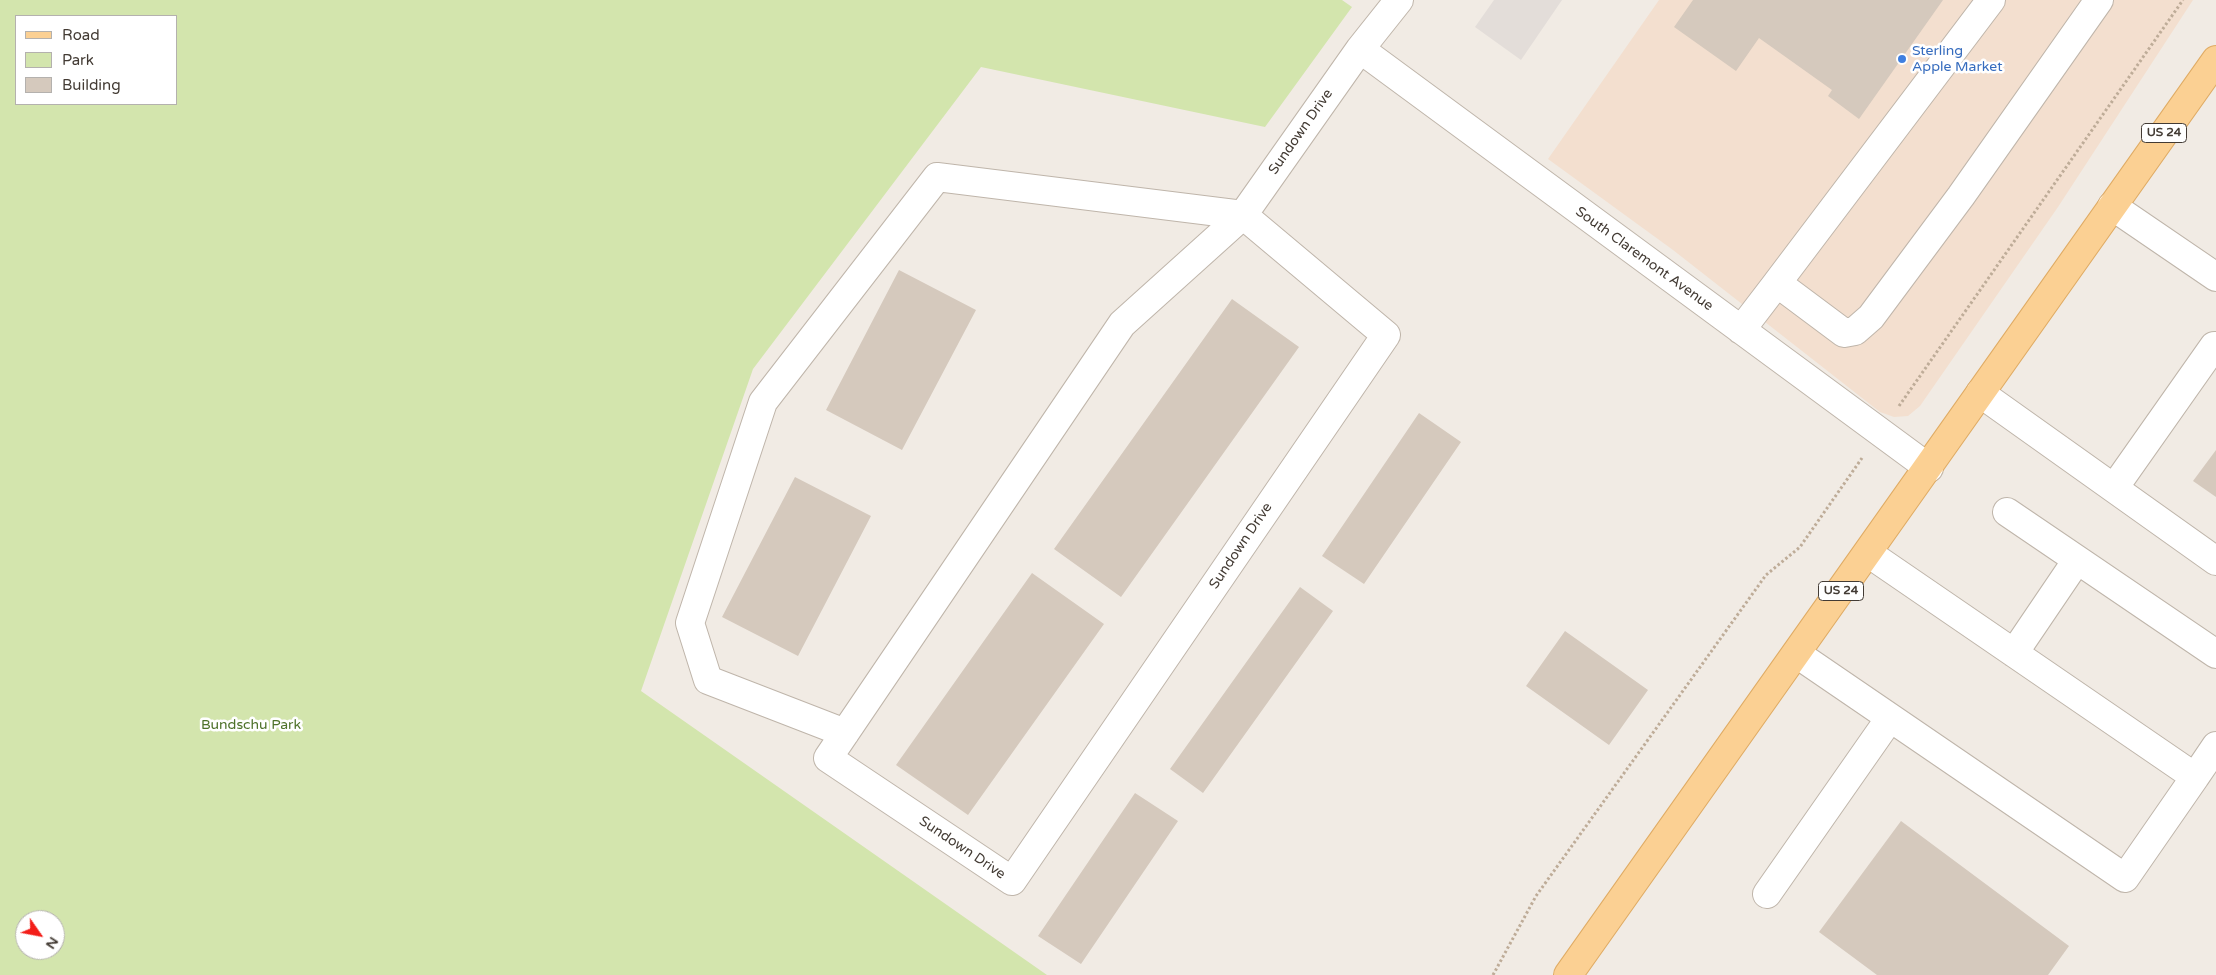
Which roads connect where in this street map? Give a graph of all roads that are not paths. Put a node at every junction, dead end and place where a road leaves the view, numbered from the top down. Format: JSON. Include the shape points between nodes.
{"nodes":[{"id":1,"x":1399,"y":0,"type":"edge"},
{"id":2,"x":1992,"y":0,"type":"edge"},
{"id":3,"x":2099,"y":0,"type":"edge"},
{"id":4,"x":1360,"y":50,"type":"junction"},
{"id":5,"x":2216,"y":60,"type":"edge"},
{"id":6,"x":2112,"y":206,"type":"junction"},
{"id":7,"x":1243,"y":215,"type":"junction"},
{"id":8,"x":2216,"y":276,"type":"edge"},
{"id":9,"x":1777,"y":283,"type":"junction"},
{"id":10,"x":1741,"y":330,"type":"junction"},
{"id":11,"x":2214,"y":346,"type":"dead end"},
{"id":12,"x":1980,"y":393,"type":"junction"},
{"id":13,"x":1929,"y":468,"type":"junction"},
{"id":14,"x":2114,"y":488,"type":"junction"},
{"id":15,"x":2007,"y":512,"type":"dead end"},
{"id":16,"x":1868,"y":553,"type":"junction"},
{"id":17,"x":2077,"y":560,"type":"junction"},
{"id":18,"x":2216,"y":560,"type":"edge"},
{"id":19,"x":2014,"y":653,"type":"junction"},
{"id":20,"x":1797,"y":654,"type":"junction"},
{"id":21,"x":2216,"y":654,"type":"edge"},
{"id":22,"x":1890,"y":718,"type":"junction"},
{"id":23,"x":845,"y":733,"type":"junction"},
{"id":24,"x":2216,"y":746,"type":"edge"},
{"id":25,"x":2195,"y":777,"type":"junction"},
{"id":26,"x":1767,"y":894,"type":"dead end"},
{"id":27,"x":1568,"y":975,"type":"edge"}],
"edges":[{"from":1,"to":4,"type":"street","name":"Sundown Drive"},
{"from":2,"to":9,"type":"street"},
{"from":3,"to":9,"type":"street","via":[[1961,196],[1871,317],[1856,331],[1844,333]]},
{"from":4,"to":7,"type":"street","name":"Sundown Drive"},
{"from":4,"to":10,"type":"street","name":"South Claremont Avenue"},
{"from":5,"to":6,"type":"main road","number":"US 24"},
{"from":6,"to":8,"type":"street"},
{"from":6,"to":12,"type":"main road","number":"US 24"},
{"from":7,"to":23,"type":"street","name":"Sundown Drive","via":[[1122,324]]},
{"from":7,"to":23,"type":"street","via":[[937,177],[769,394],[763,402],[690,623],[708,680]]},
{"from":7,"to":23,"type":"street","name":"Sundown Drive","via":[[1386,335],[1012,881],[828,758]]},
{"from":9,"to":10,"type":"street"},
{"from":10,"to":13,"type":"street","name":"South Claremont Avenue"},
{"from":11,"to":14,"type":"street"},
{"from":12,"to":13,"type":"main road","number":"US 24"},
{"from":12,"to":14,"type":"street"},
{"from":13,"to":16,"type":"main road","number":"US 24"},
{"from":14,"to":18,"type":"street"},
{"from":15,"to":17,"type":"street"},
{"from":16,"to":19,"type":"street"},
{"from":16,"to":20,"type":"main road","number":"US 24"},
{"from":17,"to":19,"type":"street"},
{"from":17,"to":21,"type":"street"},
{"from":19,"to":25,"type":"street"},
{"from":20,"to":22,"type":"street"},
{"from":20,"to":27,"type":"main road","number":"US 24"},
{"from":22,"to":25,"type":"street","via":[[2125,878]]},
{"from":22,"to":26,"type":"street"},
{"from":24,"to":25,"type":"street"}]}
